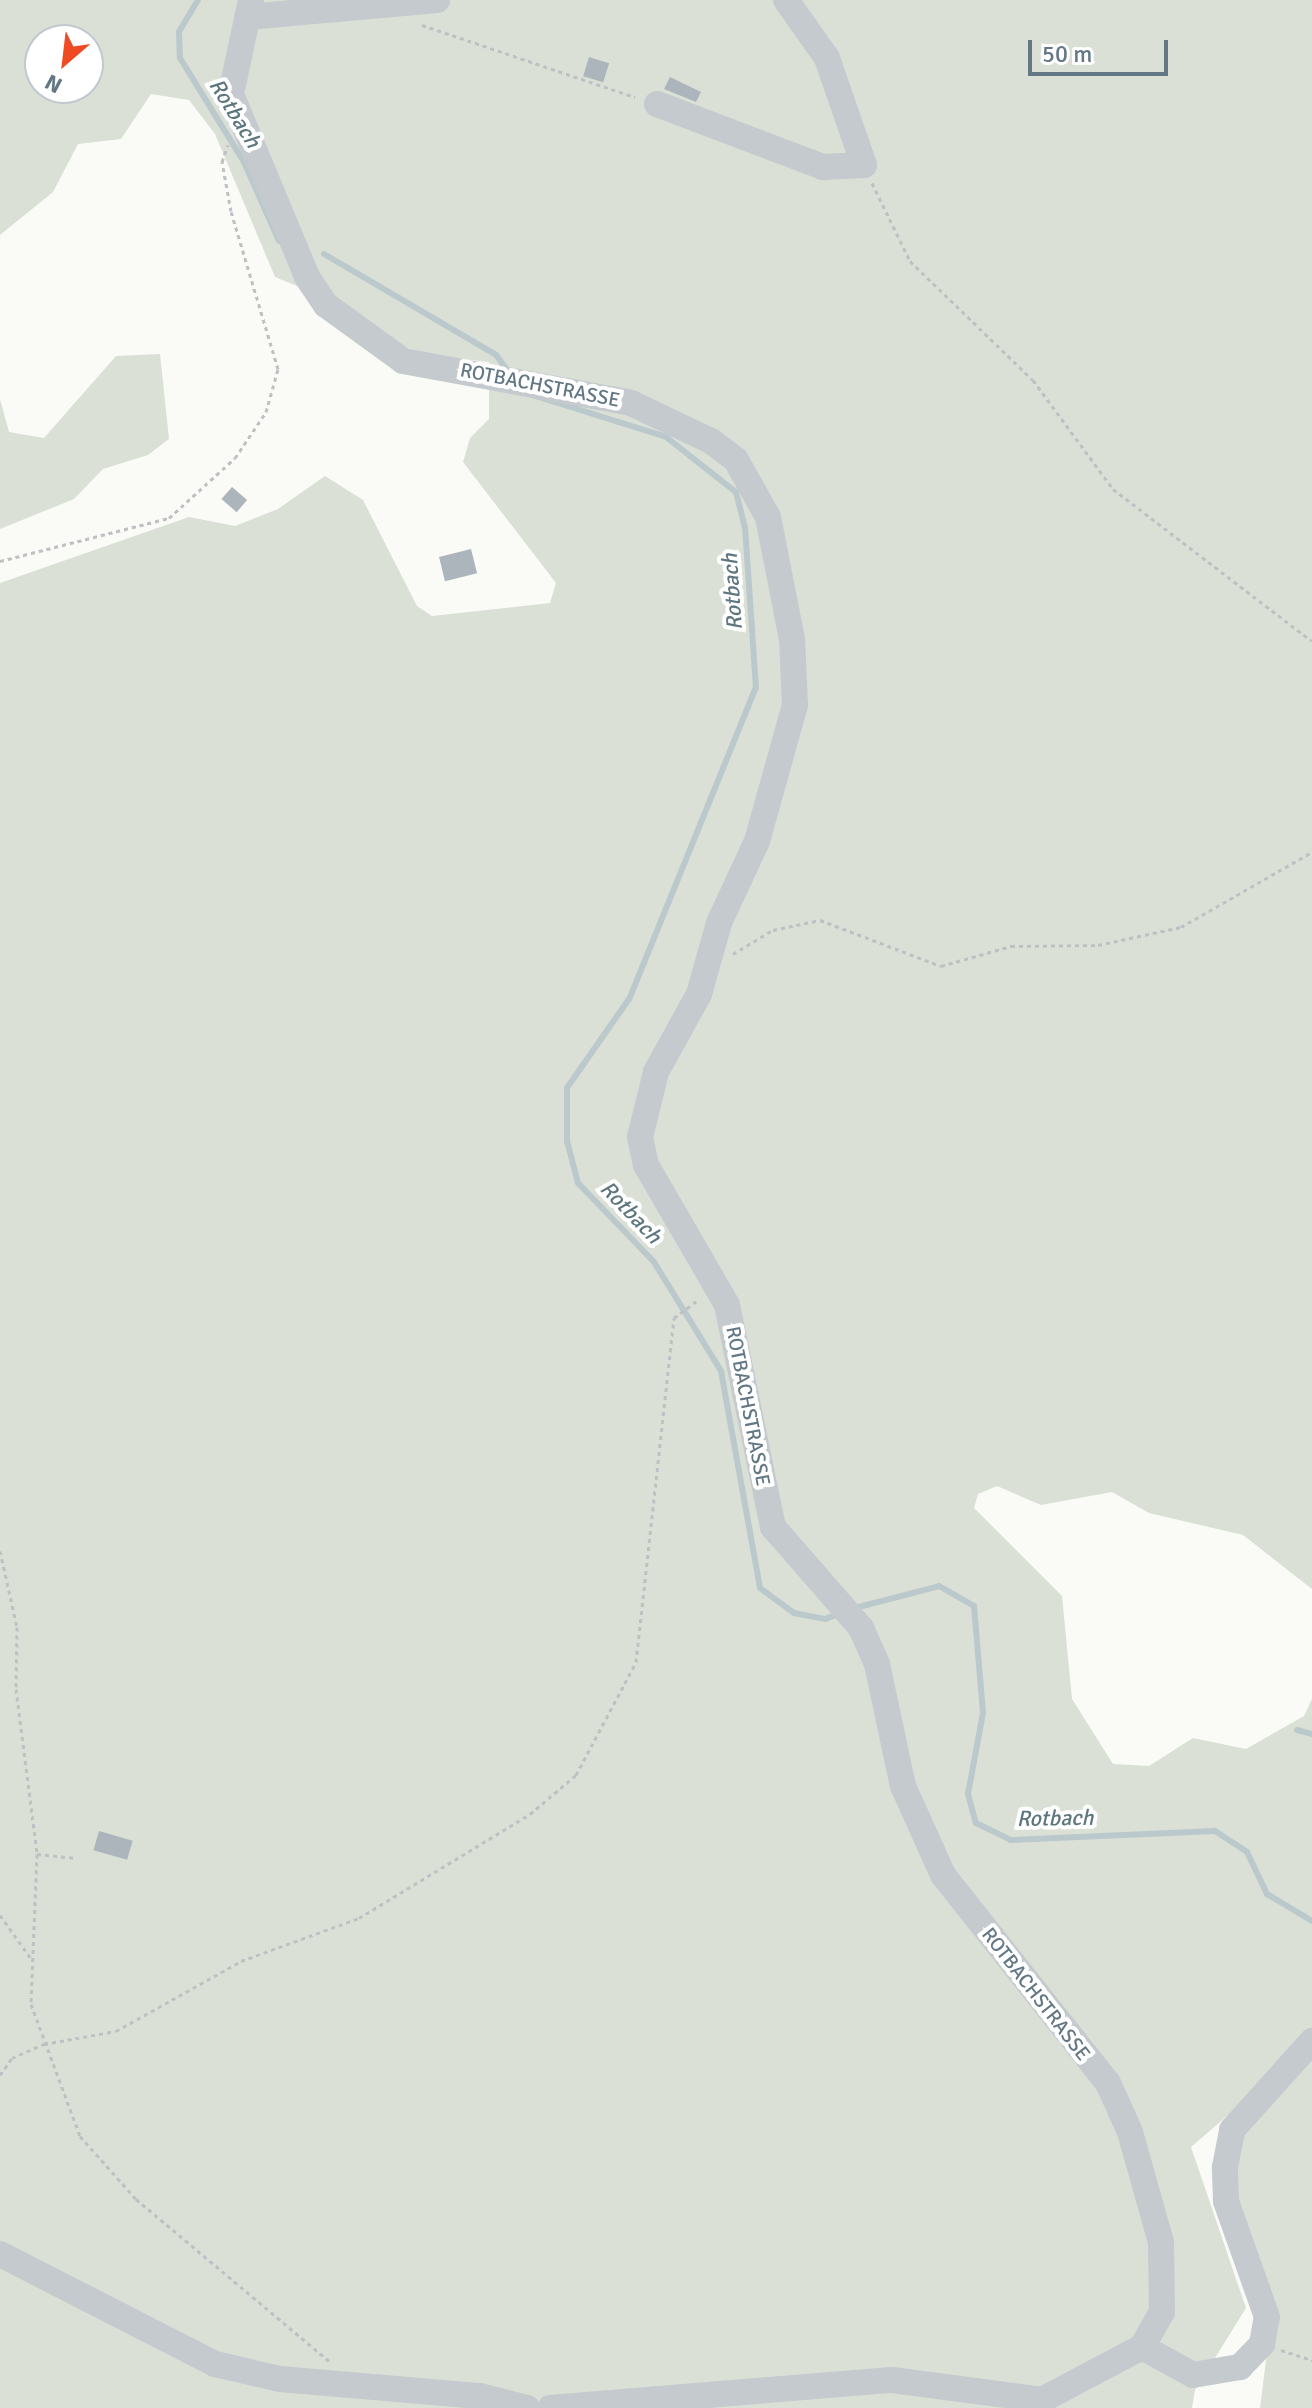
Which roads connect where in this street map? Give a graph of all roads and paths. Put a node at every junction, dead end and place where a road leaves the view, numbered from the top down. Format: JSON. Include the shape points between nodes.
{"nodes":[{"id":1,"x":437,"y":0,"type":"edge"},
{"id":2,"x":786,"y":0,"type":"edge"},
{"id":3,"x":244,"y":6,"type":"edge"},
{"id":4,"x":380,"y":10,"type":"junction"},
{"id":5,"x":657,"y":104,"type":"joint"},
{"id":6,"x":223,"y":156,"type":"dead end"},
{"id":7,"x":864,"y":165,"type":"junction"},
{"id":8,"x":0,"y":561,"type":"edge"},
{"id":9,"x":1312,"y":641,"type":"edge"},
{"id":10,"x":1312,"y":852,"type":"edge"},
{"id":11,"x":709,"y":968,"type":"junction"},
{"id":12,"x":703,"y":1296,"type":"dead end"},
{"id":13,"x":0,"y":1551,"type":"edge"},
{"id":14,"x":37,"y":1854,"type":"junction"},
{"id":15,"x":76,"y":1858,"type":"dead end"},
{"id":16,"x":0,"y":1915,"type":"edge"},
{"id":17,"x":31,"y":1959,"type":"junction"},
{"id":18,"x":1312,"y":2041,"type":"edge"},
{"id":19,"x":44,"y":2044,"type":"junction"},
{"id":20,"x":0,"y":2075,"type":"edge"},
{"id":21,"x":0,"y":2254,"type":"edge"},
{"id":22,"x":1262,"y":2344,"type":"junction"},
{"id":23,"x":1142,"y":2347,"type":"junction"},
{"id":24,"x":1312,"y":2360,"type":"edge"},
{"id":25,"x":354,"y":2384,"type":"junction"},
{"id":26,"x":1035,"y":2404,"type":"edge"},
{"id":27,"x":527,"y":2408,"type":"edge"},
{"id":28,"x":550,"y":2408,"type":"edge"}],
"edges":[{"from":1,"to":4,"type":"street"},
{"from":2,"to":7,"type":"street","via":[[827,58]]},
{"from":3,"to":4,"type":"street"},
{"from":3,"to":11,"type":"street","name":"ROTBACHSTRASSE","via":[[231,94],[313,286],[351,327],[403,361],[535,381],[631,403],[711,441],[736,460],[768,517],[792,639],[795,705],[757,841],[719,923]]},
{"from":4,"to":5,"type":"path"},
{"from":5,"to":7,"type":"street","via":[[823,167]]},
{"from":6,"to":8,"type":"path","via":[[231,211],[274,343],[277,380],[266,412],[235,458],[169,518]]},
{"from":7,"to":9,"type":"path","via":[[910,261],[1033,380],[1113,489]]},
{"from":10,"to":11,"type":"path","via":[[1181,927],[1098,945],[1011,946],[941,966],[820,920],[773,930]]},
{"from":11,"to":23,"type":"street","name":"ROTBACHSTRASSE","via":[[656,1072],[640,1137],[646,1165],[727,1305],[773,1527],[861,1628],[877,1664],[903,1786],[943,1875],[1108,2083],[1161,2242],[1162,2312]]},
{"from":12,"to":19,"type":"path","via":[[674,1318],[636,1662],[576,1775],[530,1814],[359,1918],[241,1961],[116,2031]]},
{"from":13,"to":14,"type":"path","via":[[17,1627],[16,1689]]},
{"from":14,"to":15,"type":"path"},
{"from":14,"to":17,"type":"path"},
{"from":16,"to":17,"type":"path"},
{"from":17,"to":19,"type":"path","via":[[31,2004]]},
{"from":18,"to":22,"type":"street","via":[[1232,2130],[1225,2167],[1226,2201],[1267,2317]]},
{"from":19,"to":20,"type":"path","via":[[12,2058]]},
{"from":19,"to":25,"type":"path","via":[[80,2136],[136,2199],[222,2264]]},
{"from":21,"to":25,"type":"street","via":[[215,2364],[280,2379]]},
{"from":22,"to":23,"type":"street","via":[[1240,2367],[1193,2375]]},
{"from":22,"to":24,"type":"path"},
{"from":23,"to":26,"type":"street"},
{"from":25,"to":27,"type":"street"},
{"from":26,"to":28,"type":"street","via":[[892,2380]]}]}
